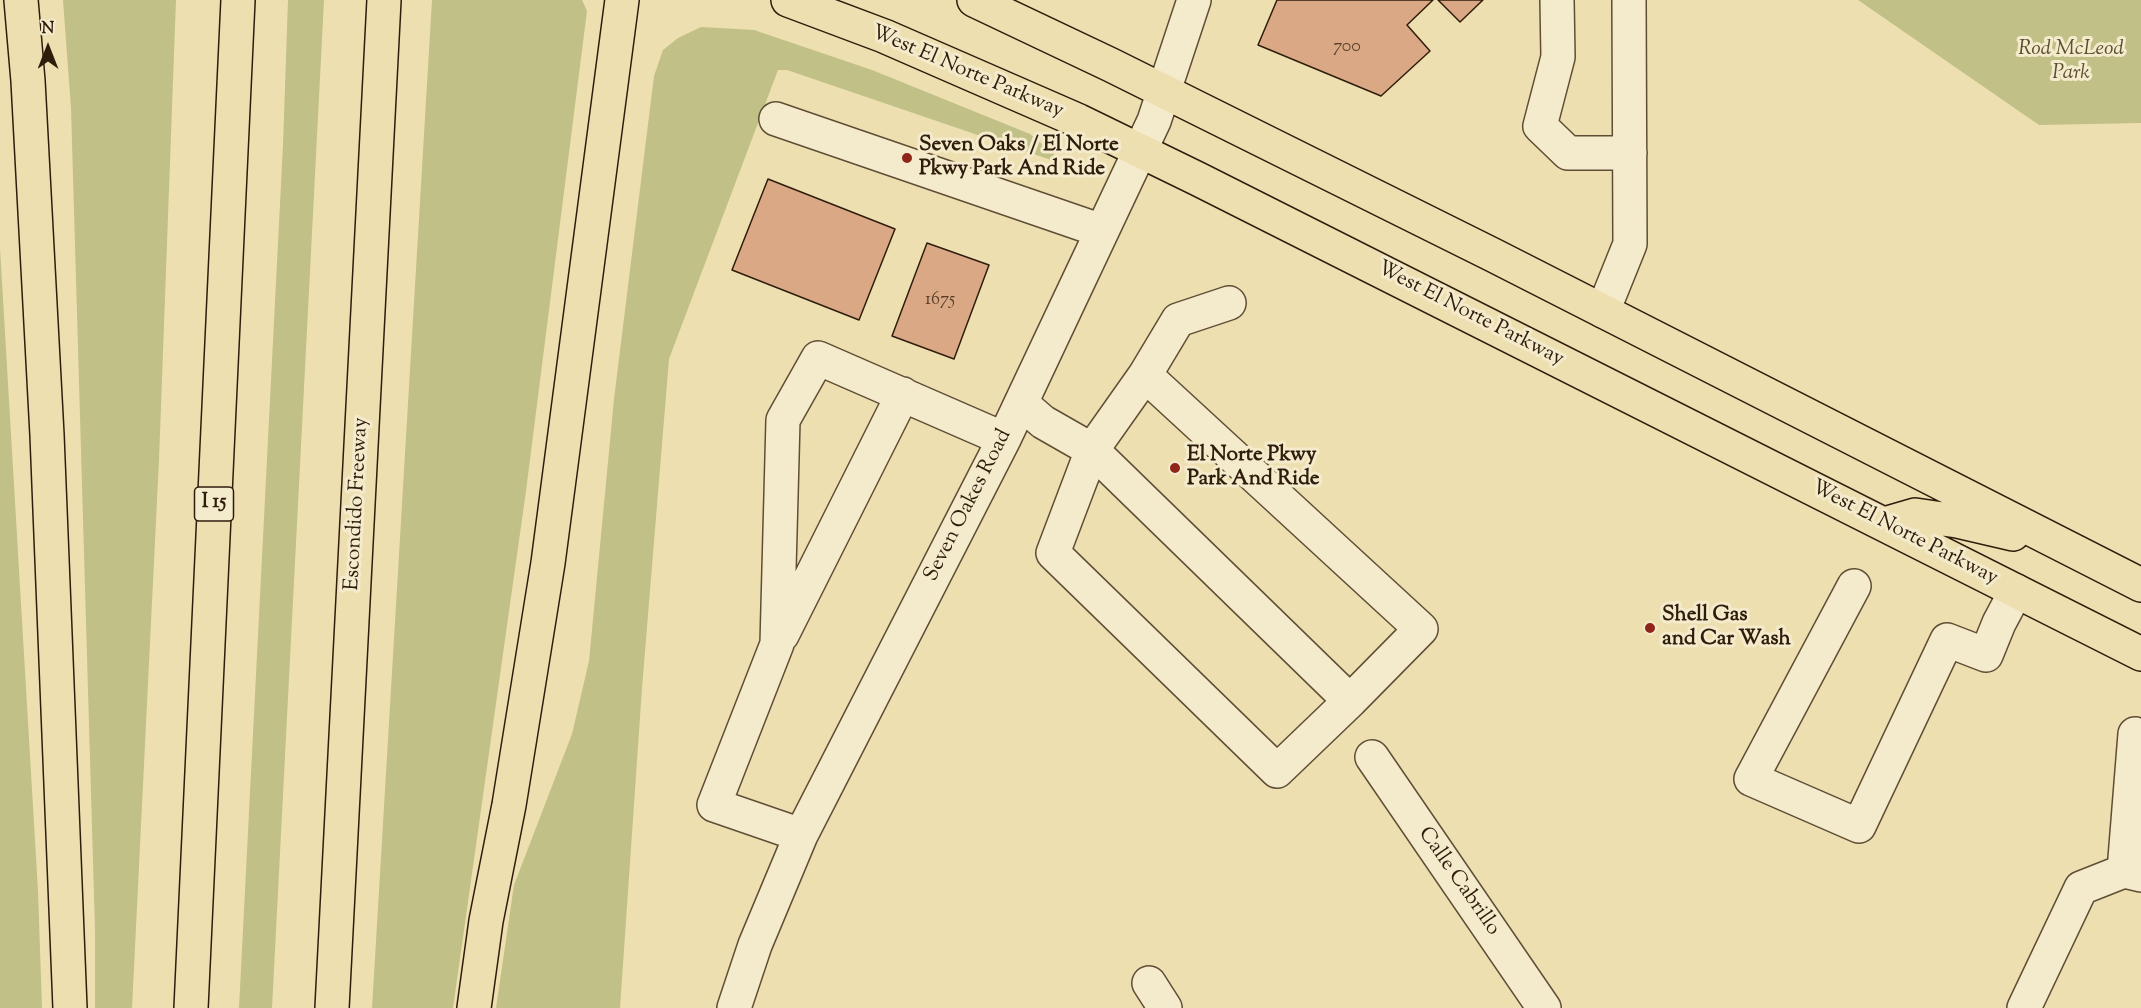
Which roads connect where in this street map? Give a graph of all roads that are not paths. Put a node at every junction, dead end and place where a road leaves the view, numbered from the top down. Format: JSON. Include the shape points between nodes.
{"nodes":[{"id":1,"x":21,"y":0,"type":"edge"},
{"id":2,"x":238,"y":0,"type":"edge"},
{"id":3,"x":622,"y":0,"type":"edge"},
{"id":4,"x":788,"y":0,"type":"edge"},
{"id":5,"x":974,"y":0,"type":"edge"},
{"id":6,"x":1194,"y":0,"type":"edge"},
{"id":7,"x":1557,"y":0,"type":"edge"},
{"id":8,"x":1629,"y":0,"type":"edge"},
{"id":9,"x":384,"y":2,"type":"edge"},
{"id":10,"x":1164,"y":92,"type":"junction"},
{"id":11,"x":776,"y":119,"type":"dead end"},
{"id":12,"x":1140,"y":151,"type":"junction"},
{"id":13,"x":1630,"y":153,"type":"junction"},
{"id":14,"x":1102,"y":231,"type":"junction"},
{"id":15,"x":1229,"y":303,"type":"dead end"},
{"id":16,"x":1603,"y":311,"type":"junction"},
{"id":17,"x":1145,"y":375,"type":"junction"},
{"id":18,"x":903,"y":394,"type":"junction"},
{"id":19,"x":1021,"y":403,"type":"junction"},
{"id":20,"x":1004,"y":439,"type":"junction"},
{"id":21,"x":1092,"y":450,"type":"junction"},
{"id":22,"x":1884,"y":524,"type":"junction"},
{"id":23,"x":2061,"y":545,"type":"junction"},
{"id":24,"x":2141,"y":585,"type":"edge"},
{"id":25,"x":1854,"y":586,"type":"dead end"},
{"id":26,"x":2016,"y":591,"type":"junction"},
{"id":27,"x":777,"y":644,"type":"junction"},
{"id":28,"x":2141,"y":654,"type":"edge"},
{"id":29,"x":1350,"y":701,"type":"junction"},
{"id":30,"x":2135,"y":734,"type":"dead end"},
{"id":31,"x":1371,"y":757,"type":"dead end"},
{"id":32,"x":801,"y":835,"type":"junction"},
{"id":33,"x":2132,"y":873,"type":"edge"},
{"id":34,"x":70,"y":1008,"type":"edge"},
{"id":35,"x":191,"y":1008,"type":"edge"},
{"id":36,"x":332,"y":1008,"type":"edge"},
{"id":37,"x":474,"y":1008,"type":"edge"},
{"id":38,"x":735,"y":1008,"type":"edge"},
{"id":39,"x":1544,"y":1008,"type":"edge"},
{"id":40,"x":2024,"y":1008,"type":"edge"}],
"edges":[{"from":1,"to":34,"type":"main road","via":[[47,435]]},
{"from":2,"to":35,"type":"main road","number":"I 15"},
{"from":3,"to":37,"type":"main road","via":[[548,563]]},
{"from":4,"to":12,"type":"main road","name":"West El Norte Parkway","via":[[884,36]]},
{"from":5,"to":10,"type":"main road"},
{"from":6,"to":10,"type":"street","name":"Seven Oakes Road"},
{"from":7,"to":13,"type":"street","via":[[1558,57],[1540,126],[1568,153]]},
{"from":8,"to":13,"type":"street"},
{"from":9,"to":36,"type":"main road","name":"Escondido Freeway"},
{"from":10,"to":12,"type":"street","name":"Seven Oakes Road"},
{"from":10,"to":16,"type":"main road"},
{"from":11,"to":14,"type":"street"},
{"from":12,"to":14,"type":"street","name":"Seven Oakes Road"},
{"from":12,"to":22,"type":"main road","name":"West El Norte Parkway"},
{"from":13,"to":16,"type":"street","via":[[1630,244]]},
{"from":14,"to":19,"type":"street","name":"Seven Oakes Road"},
{"from":15,"to":17,"type":"street","via":[[1178,320]]},
{"from":16,"to":23,"type":"main road"},
{"from":17,"to":21,"type":"street"},
{"from":17,"to":29,"type":"street","via":[[1421,629]]},
{"from":18,"to":20,"type":"street"},
{"from":18,"to":27,"type":"street"},
{"from":18,"to":27,"type":"street","via":[[818,358],[783,420]]},
{"from":19,"to":20,"type":"street","name":"Seven Oakes Road"},
{"from":19,"to":21,"type":"street","via":[[1043,422]]},
{"from":20,"to":32,"type":"street","name":"Seven Oakes Road"},
{"from":21,"to":29,"type":"street"},
{"from":21,"to":29,"type":"street","via":[[1053,553],[1277,771]]},
{"from":22,"to":23,"type":"main road","via":[[1915,515]]},
{"from":22,"to":26,"type":"main road","name":"West El Norte Parkway"},
{"from":23,"to":24,"type":"main road"},
{"from":25,"to":26,"type":"street","via":[[1751,779],[1859,826],[1947,640],[1986,655]]},
{"from":26,"to":28,"type":"main road","name":"West El Norte Parkway"},
{"from":27,"to":32,"type":"street","via":[[714,805]]},
{"from":30,"to":33,"type":"street"},
{"from":31,"to":39,"type":"street","name":"Calle Cabrillo"},
{"from":32,"to":38,"type":"street","name":"Seven Oakes Road","via":[[755,945]]},
{"from":33,"to":40,"type":"street","via":[[2081,888]]}]}
